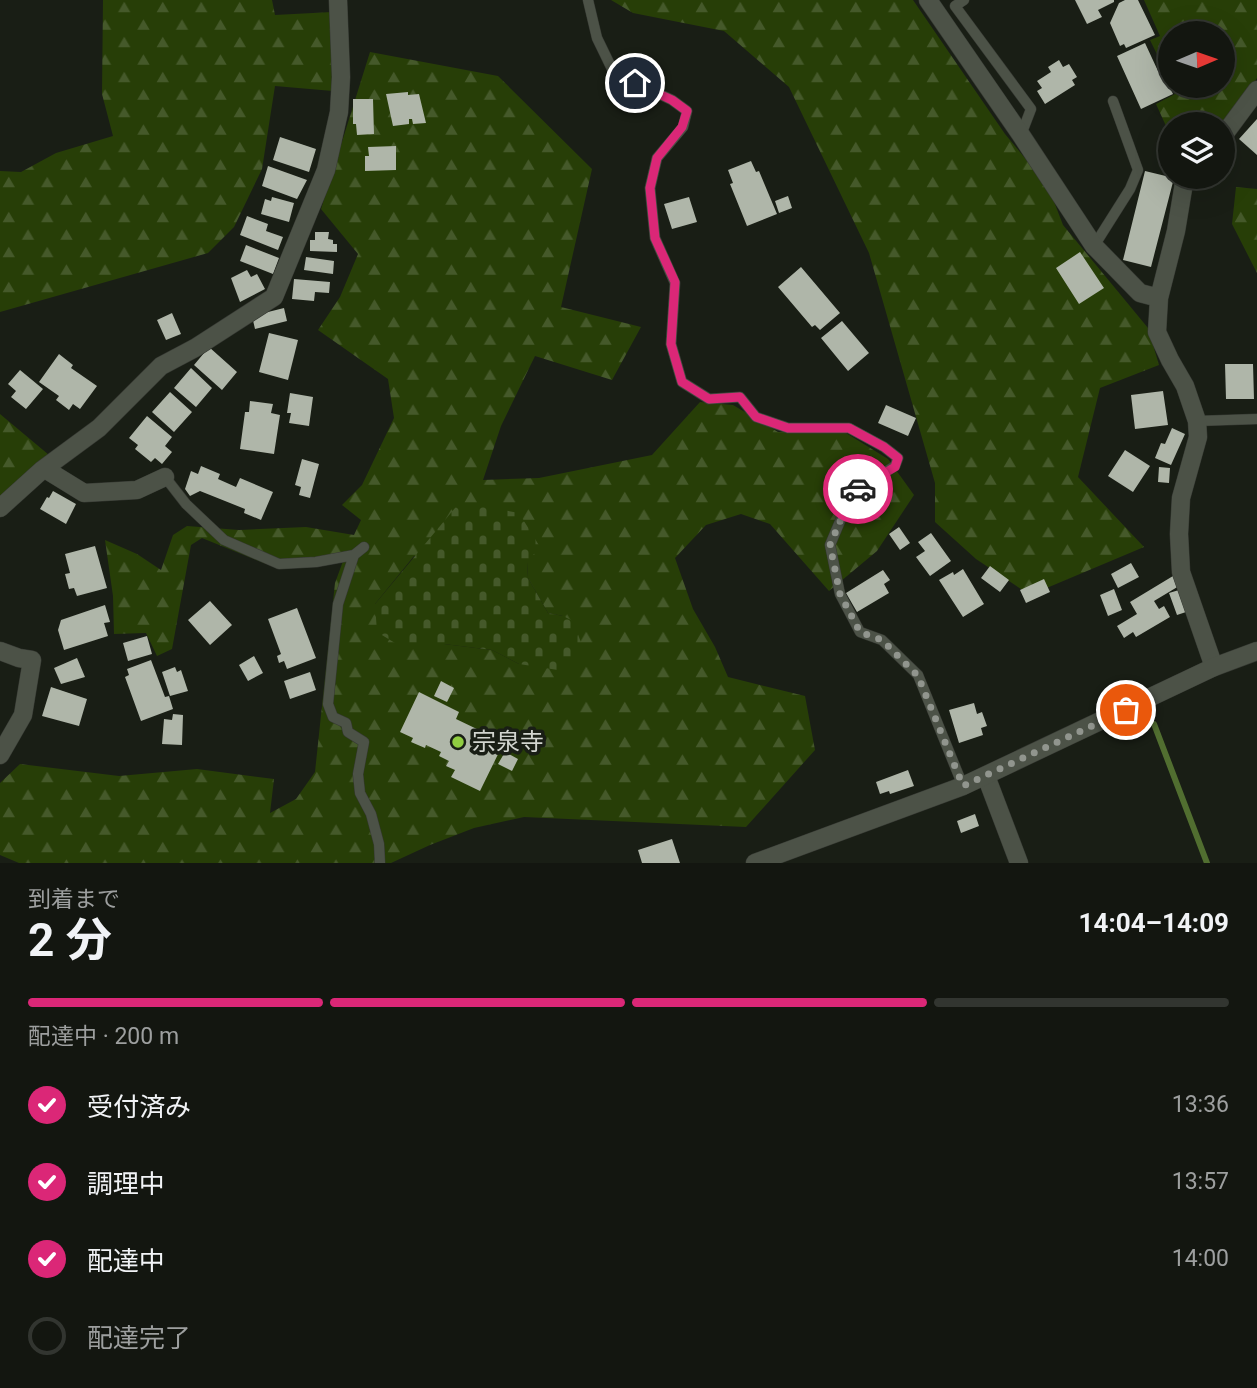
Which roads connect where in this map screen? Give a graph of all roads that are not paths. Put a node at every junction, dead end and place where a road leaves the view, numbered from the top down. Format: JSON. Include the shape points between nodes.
{"nodes":[{"id":1,"x":338,"y":0,"type":"edge"},
{"id":2,"x":587,"y":0,"type":"edge"},
{"id":3,"x":928,"y":0,"type":"edge"},
{"id":4,"x":964,"y":0,"type":"edge"},
{"id":5,"x":1257,"y":90,"type":"edge"},
{"id":6,"x":1113,"y":101,"type":"dead end"},
{"id":7,"x":1235,"y":120,"type":"edge"},
{"id":8,"x":1021,"y":135,"type":"junction"},
{"id":9,"x":1183,"y":189,"type":"edge"},
{"id":10,"x":1094,"y":246,"type":"junction"},
{"id":11,"x":1159,"y":298,"type":"junction"},
{"id":12,"x":1257,"y":419,"type":"edge"},
{"id":13,"x":1197,"y":421,"type":"junction"},
{"id":14,"x":45,"y":468,"type":"junction"},
{"id":15,"x":165,"y":477,"type":"joint"},
{"id":16,"x":0,"y":508,"type":"edge"},
{"id":17,"x":364,"y":547,"type":"dead end"},
{"id":18,"x":354,"y":555,"type":"junction"},
{"id":19,"x":0,"y":650,"type":"edge"},
{"id":20,"x":1257,"y":651,"type":"edge"},
{"id":21,"x":1214,"y":667,"type":"junction"},
{"id":22,"x":0,"y":755,"type":"edge"},
{"id":23,"x":986,"y":776,"type":"junction"},
{"id":24,"x":963,"y":786,"type":"junction"},
{"id":25,"x":380,"y":863,"type":"edge"},
{"id":26,"x":755,"y":863,"type":"edge"},
{"id":27,"x":1019,"y":863,"type":"edge"}],
"edges":[{"from":1,"to":14,"type":"street","via":[[341,77],[337,121],[326,170],[274,297],[161,366],[100,428]]},
{"from":2,"to":24,"type":"lane","via":[[597,38],[614,73],[687,111],[682,127],[657,158],[650,188],[655,238],[675,282],[671,344],[682,382],[709,399],[740,397],[756,417],[788,428],[849,428],[898,458],[895,467],[852,493],[830,545],[840,594],[860,632],[882,640],[918,676]]},
{"from":3,"to":8,"type":"street"},
{"from":4,"to":8,"type":"lane","via":[[955,6],[1031,109]]},
{"from":5,"to":7,"type":"street"},
{"from":6,"to":10,"type":"lane","via":[[1138,170]]},
{"from":8,"to":10,"type":"street"},
{"from":9,"to":11,"type":"street"},
{"from":10,"to":11,"type":"street","via":[[1140,293]]},
{"from":11,"to":13,"type":"street","via":[[1157,332]]},
{"from":12,"to":13,"type":"lane"},
{"from":13,"to":21,"type":"street","via":[[1198,438],[1181,498],[1181,572]]},
{"from":14,"to":15,"type":"street","via":[[84,493],[137,489]]},
{"from":14,"to":16,"type":"street"},
{"from":15,"to":18,"type":"lane","via":[[186,505],[224,540],[279,564]]},
{"from":17,"to":18,"type":"lane"},
{"from":18,"to":25,"type":"lane","via":[[338,604],[328,704],[334,717],[346,723],[348,732],[364,742],[360,793],[379,844]]},
{"from":19,"to":22,"type":"street","via":[[32,660],[23,715]]},
{"from":20,"to":21,"type":"street"},
{"from":21,"to":23,"type":"street"},
{"from":23,"to":24,"type":"street"},
{"from":23,"to":27,"type":"street"},
{"from":24,"to":26,"type":"street"}]}
